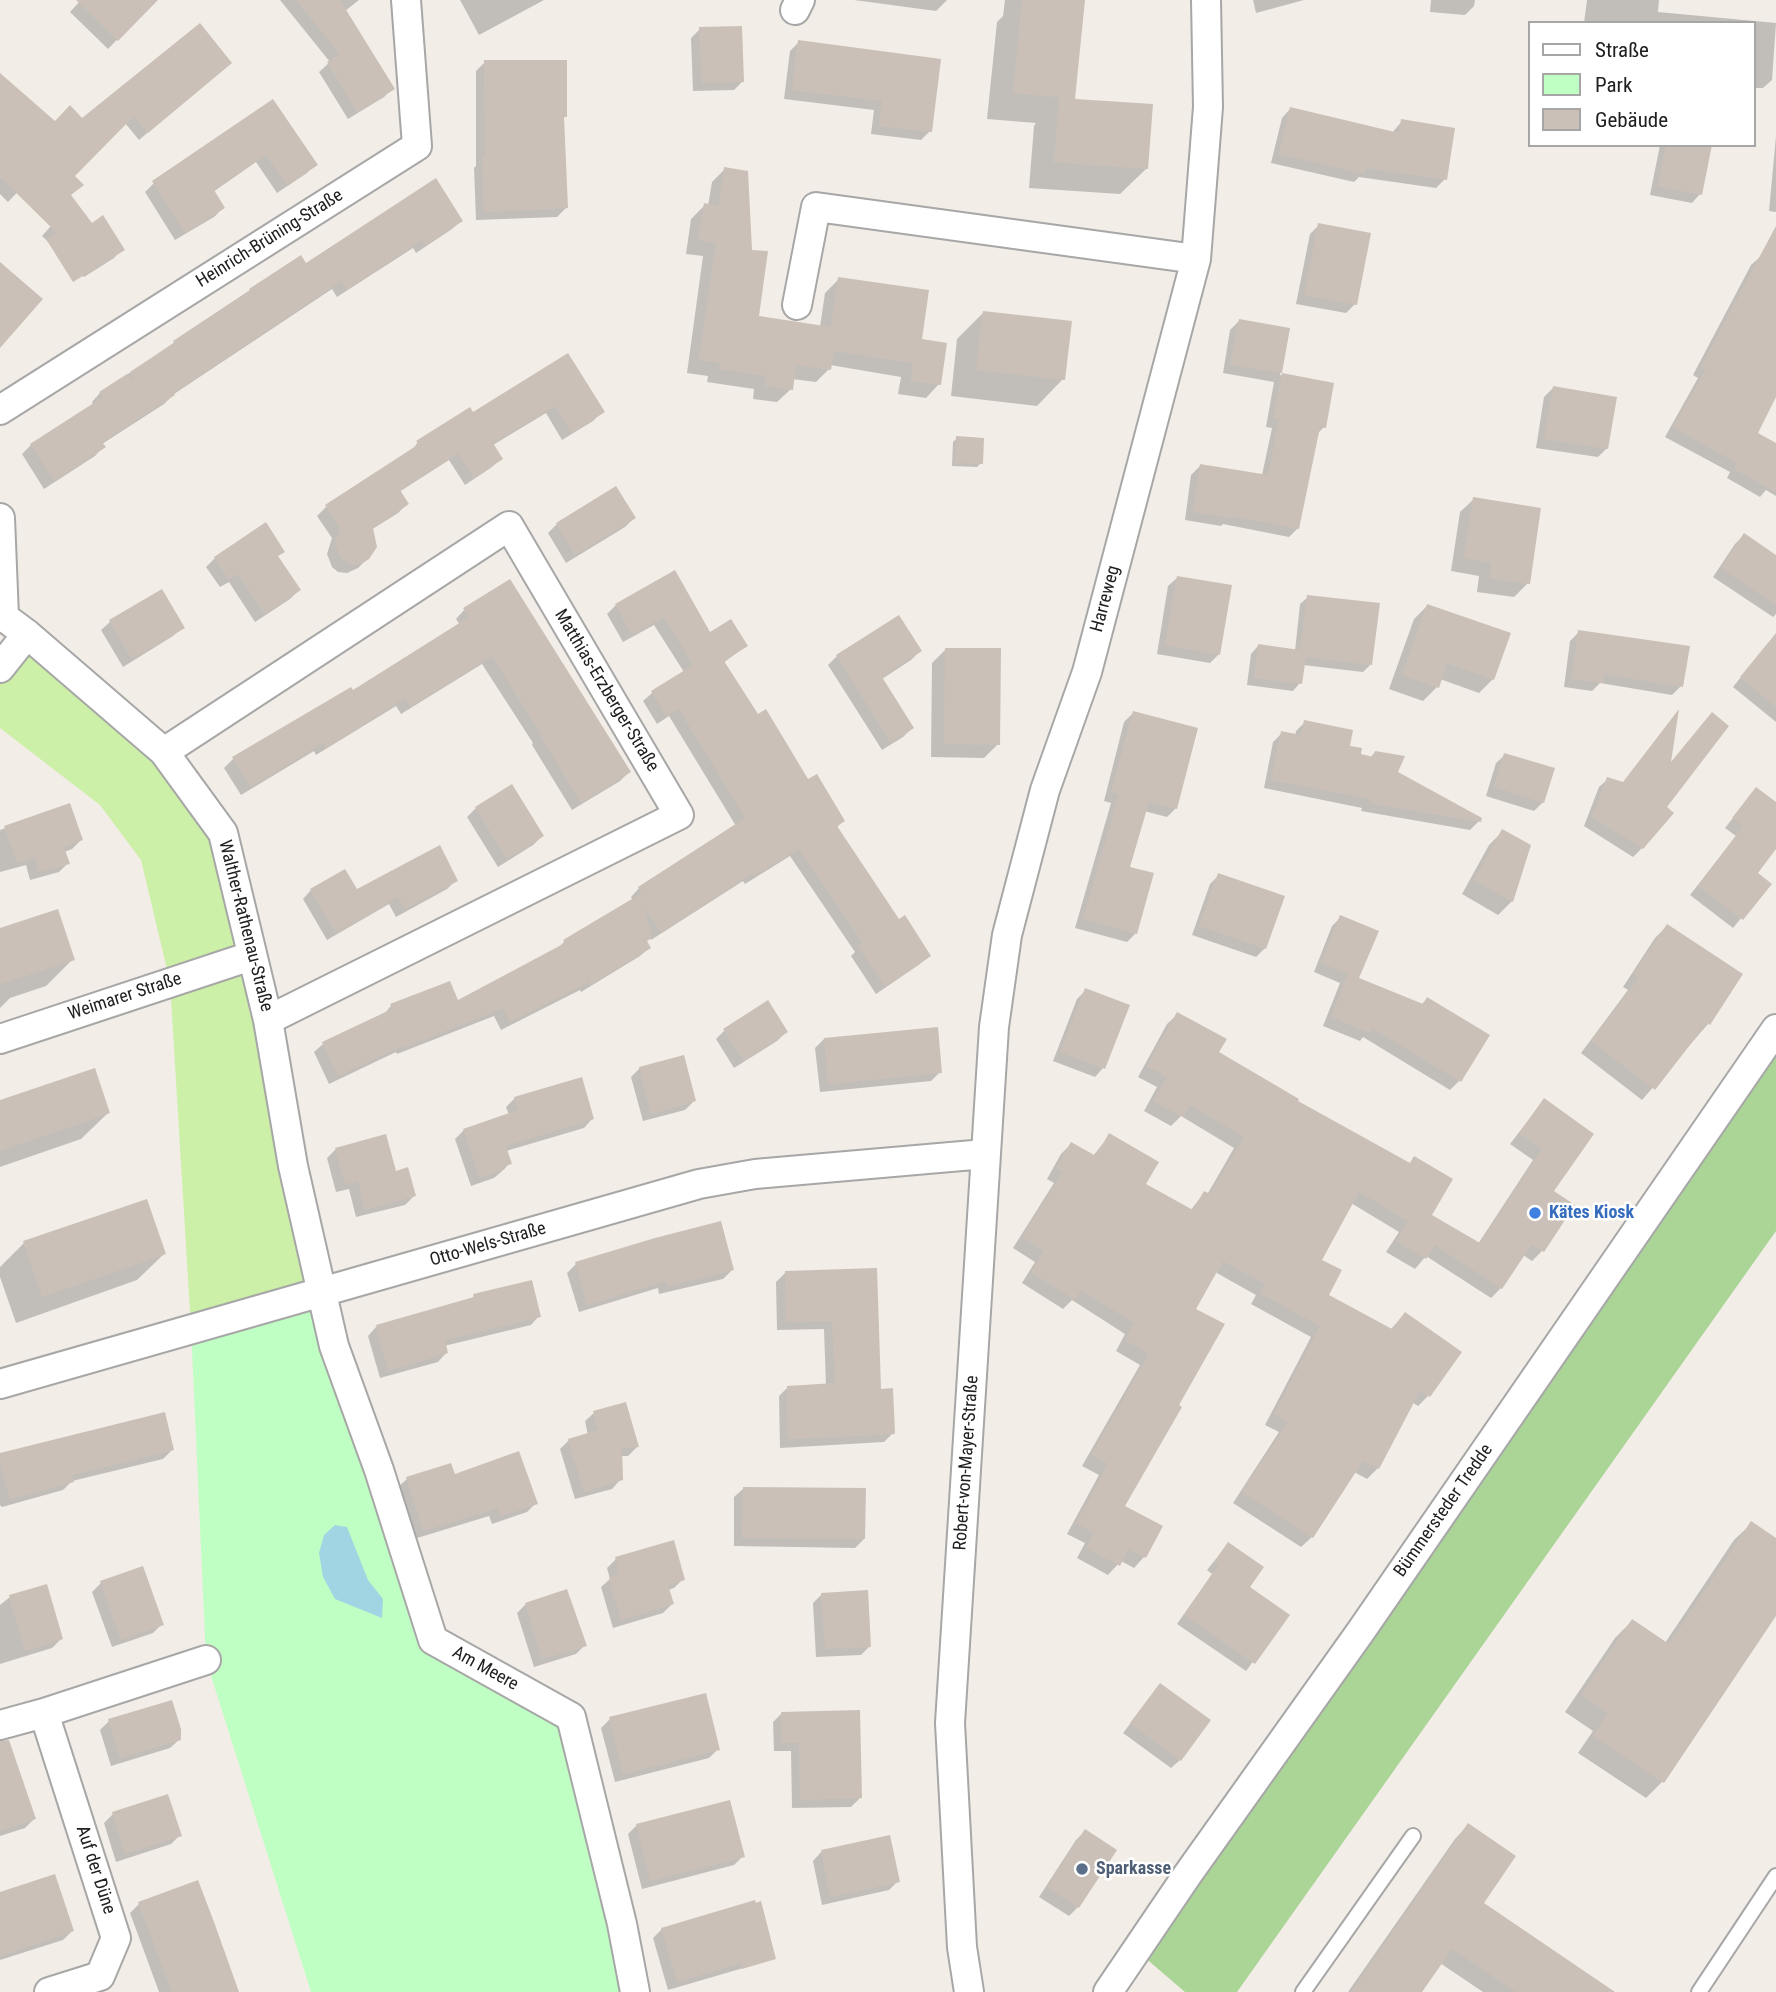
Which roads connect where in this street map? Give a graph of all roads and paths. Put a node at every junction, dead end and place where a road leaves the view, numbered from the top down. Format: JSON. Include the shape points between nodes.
{"nodes":[{"id":1,"x":406,"y":0,"type":"edge"},
{"id":2,"x":1206,"y":0,"type":"edge"},
{"id":3,"x":1196,"y":259,"type":"junction"},
{"id":4,"x":797,"y":304,"type":"dead end"},
{"id":5,"x":0,"y":410,"type":"edge"},
{"id":6,"x":0,"y":518,"type":"edge"},
{"id":7,"x":2,"y":617,"type":"edge"},
{"id":8,"x":27,"y":634,"type":"junction"},
{"id":9,"x":0,"y":668,"type":"edge"},
{"id":10,"x":164,"y":752,"type":"junction"},
{"id":11,"x":1007,"y":935,"type":"joint"},
{"id":12,"x":251,"y":956,"type":"junction"},
{"id":13,"x":268,"y":1020,"type":"junction"},
{"id":14,"x":1776,"y":1029,"type":"edge"},
{"id":15,"x":0,"y":1039,"type":"edge"},
{"id":16,"x":985,"y":1154,"type":"junction"},
{"id":17,"x":321,"y":1294,"type":"junction"},
{"id":18,"x":0,"y":1384,"type":"edge"},
{"id":19,"x":206,"y":1660,"type":"dead end"},
{"id":20,"x":44,"y":1713,"type":"junction"},
{"id":21,"x":0,"y":1725,"type":"edge"},
{"id":22,"x":1412,"y":1836,"type":"dead end"},
{"id":23,"x":1776,"y":1876,"type":"edge"},
{"id":24,"x":49,"y":1992,"type":"edge"},
{"id":25,"x":635,"y":1992,"type":"edge"},
{"id":26,"x":969,"y":1992,"type":"edge"},
{"id":27,"x":1108,"y":1992,"type":"edge"},
{"id":28,"x":1303,"y":1992,"type":"edge"},
{"id":29,"x":1699,"y":1992,"type":"edge"}],
"edges":[{"from":1,"to":5,"type":"street","name":"Heinrich-Brüning-Straße","via":[[417,146]]},
{"from":2,"to":3,"type":"street","name":"Harreweg","via":[[1208,107]]},
{"from":3,"to":4,"type":"street","via":[[816,207]]},
{"from":3,"to":11,"type":"street","name":"Harreweg","via":[[1087,672],[1045,790]]},
{"from":6,"to":7,"type":"street"},
{"from":7,"to":8,"type":"street","name":"Walther-Rathenau-Straße"},
{"from":8,"to":9,"type":"street"},
{"from":8,"to":10,"type":"street","name":"Walther-Rathenau-Straße"},
{"from":10,"to":12,"type":"street","name":"Walther-Rathenau-Straße","via":[[223,834]]},
{"from":10,"to":13,"type":"street","name":"Matthias-Erzberger-Straße","via":[[509,526],[679,815]]},
{"from":11,"to":16,"type":"street","name":"Robert-von-Mayer-Straße","via":[[991,1053]]},
{"from":12,"to":13,"type":"street","name":"Walther-Rathenau-Straße"},
{"from":12,"to":15,"type":"street","name":"Weimarer Straße"},
{"from":13,"to":17,"type":"street","name":"Walther-Rathenau-Straße"},
{"from":14,"to":27,"type":"street","name":"Bümmersteder Tredde"},
{"from":16,"to":17,"type":"street","name":"Otto-Wels-Straße","via":[[755,1174],[699,1184]]},
{"from":16,"to":26,"type":"street","name":"Robert-von-Mayer-Straße","via":[[950,1723],[962,1947]]},
{"from":17,"to":18,"type":"street","name":"Otto-Wels-Straße"},
{"from":17,"to":25,"type":"street","name":"Am Meere","via":[[334,1346],[433,1640],[571,1717]]},
{"from":19,"to":20,"type":"street"},
{"from":20,"to":21,"type":"street"},
{"from":20,"to":24,"type":"street","name":"Auf der Düne","via":[[116,1938],[100,1976]]},
{"from":22,"to":28,"type":"lane"},
{"from":23,"to":29,"type":"lane"}]}
